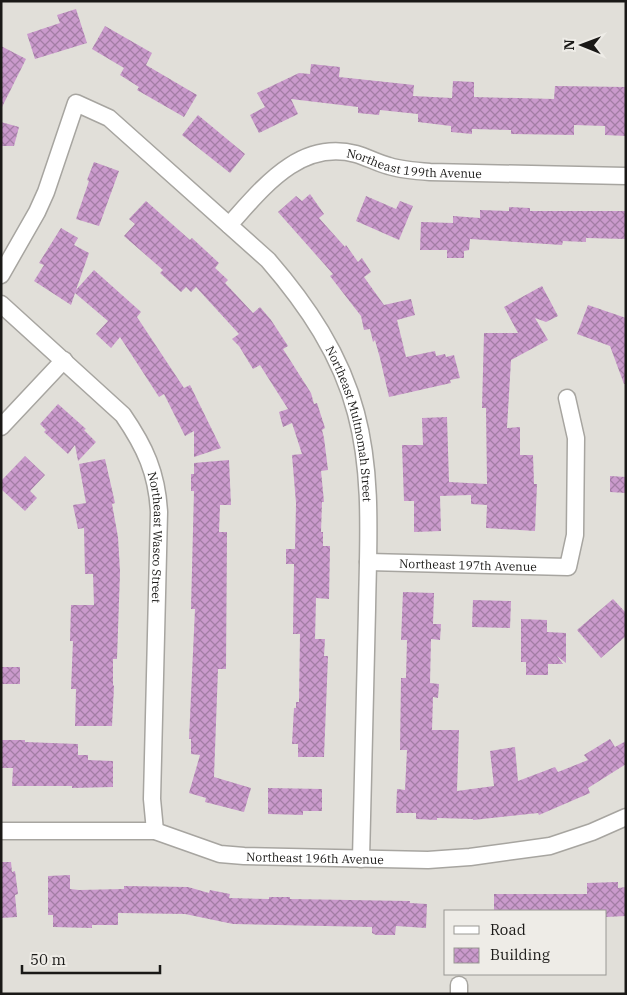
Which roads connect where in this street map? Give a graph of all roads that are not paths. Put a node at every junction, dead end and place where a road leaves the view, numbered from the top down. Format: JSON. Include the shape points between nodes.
{"nodes":[{"id":1,"x":626,"y":176,"type":"edge"},
{"id":2,"x":228,"y":225,"type":"junction"},
{"id":3,"x":1,"y":275,"type":"edge"},
{"id":4,"x":1,"y":304,"type":"edge"},
{"id":5,"x":64,"y":360,"type":"junction"},
{"id":6,"x":567,"y":398,"type":"dead end"},
{"id":7,"x":1,"y":427,"type":"edge"},
{"id":8,"x":368,"y":562,"type":"junction"},
{"id":9,"x":626,"y":817,"type":"edge"},
{"id":10,"x":1,"y":831,"type":"edge"},
{"id":11,"x":154,"y":831,"type":"junction"},
{"id":12,"x":362,"y":859,"type":"junction"}],
"edges":[{"from":1,"to":2,"type":"street","name":"Northeast 199th Avenue","via":[[404,170],[354,154],[336,152],[300,160],[283,169]]},
{"from":2,"to":3,"type":"street","name":"Northeast Multnomah Street","via":[[109,118],[76,103],[46,192]]},
{"from":2,"to":8,"type":"street","name":"Northeast Multnomah Street","via":[[268,260],[288,283],[309,311],[343,376],[356,412],[364,450]]},
{"from":4,"to":5,"type":"street","name":"Northeast Wasco Street"},
{"from":5,"to":7,"type":"street"},
{"from":5,"to":11,"type":"street","name":"Northeast Wasco Street","via":[[123,415],[138,436],[158,492]]},
{"from":6,"to":8,"type":"street","name":"Northeast 197th Avenue","via":[[576,438],[575,535],[568,567]]},
{"from":8,"to":12,"type":"street","name":"Northeast Multnomah Street"},
{"from":9,"to":12,"type":"street","name":"Northeast 196th Avenue","via":[[550,846],[428,860]]},
{"from":10,"to":11,"type":"street","name":"Northeast 196th Avenue"},
{"from":11,"to":12,"type":"street","name":"Northeast 196th Avenue","via":[[220,854]]}]}
